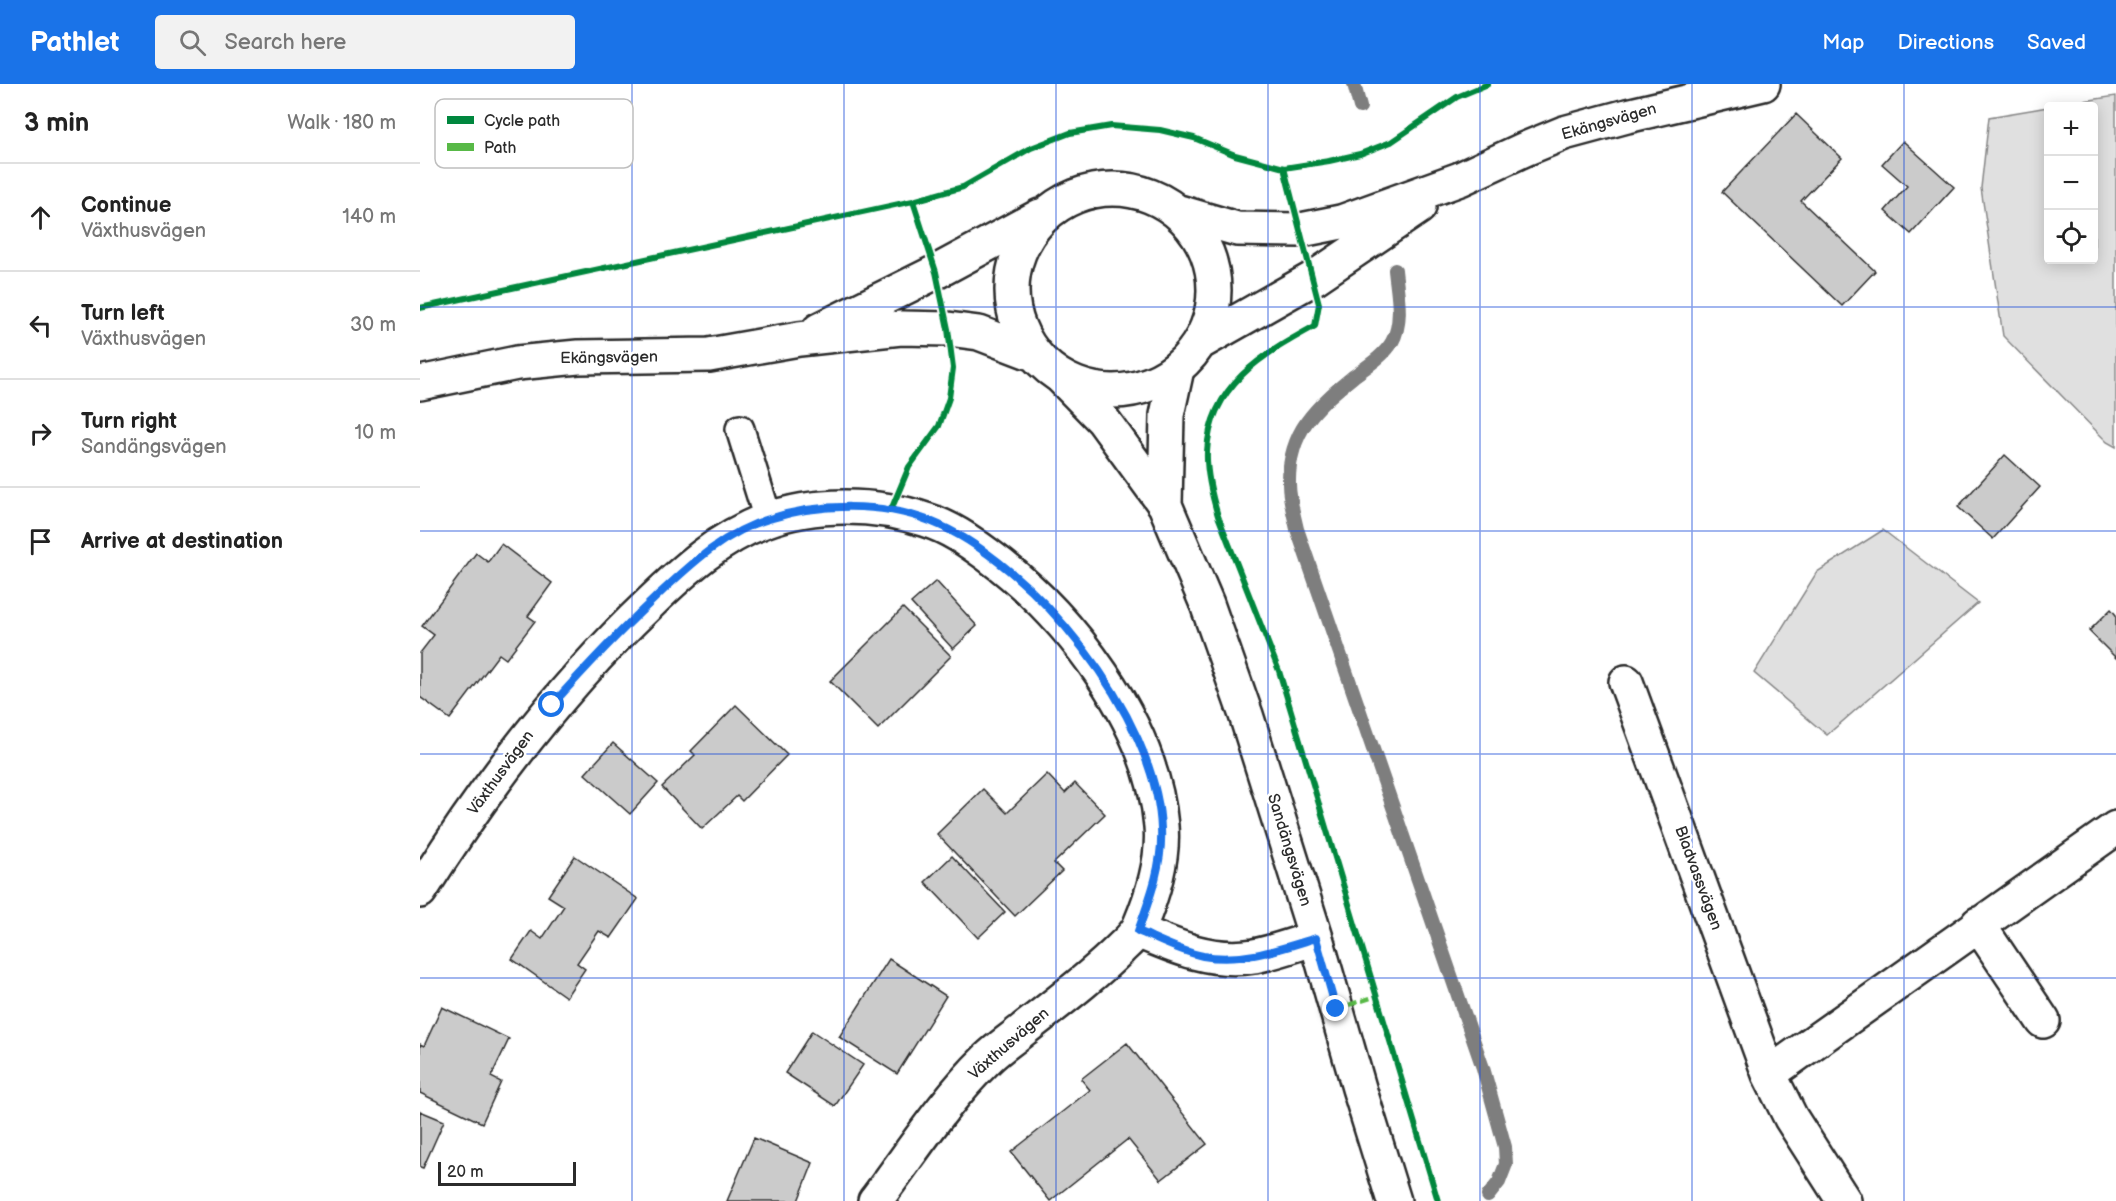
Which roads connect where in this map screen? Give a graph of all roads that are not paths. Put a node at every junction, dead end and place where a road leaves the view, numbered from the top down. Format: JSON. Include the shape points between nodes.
{"nodes":[{"id":1,"x":1763,"y":84,"type":"edge"},
{"id":2,"x":1460,"y":178,"type":"junction"},
{"id":3,"x":1052,"y":209,"type":"junction"},
{"id":4,"x":1179,"y":212,"type":"junction"},
{"id":5,"x":799,"y":339,"type":"junction"},
{"id":6,"x":1200,"y":342,"type":"junction"},
{"id":7,"x":1034,"y":354,"type":"junction"},
{"id":8,"x":1177,"y":369,"type":"junction"},
{"id":9,"x":1062,"y":378,"type":"junction"},
{"id":10,"x":420,"y":382,"type":"edge"},
{"id":11,"x":740,"y":429,"type":"dead end"},
{"id":12,"x":1166,"y":506,"type":"junction"},
{"id":13,"x":768,"y":519,"type":"junction"},
{"id":14,"x":1626,"y":682,"type":"dead end"},
{"id":15,"x":2116,"y":828,"type":"edge"},
{"id":16,"x":420,"y":891,"type":"edge"},
{"id":17,"x":1978,"y":924,"type":"junction"},
{"id":18,"x":1138,"y":931,"type":"junction"},
{"id":19,"x":1316,"y":938,"type":"junction"},
{"id":20,"x":2043,"y":1021,"type":"dead end"},
{"id":21,"x":1769,"y":1074,"type":"junction"},
{"id":22,"x":875,"y":1201,"type":"edge"},
{"id":23,"x":1394,"y":1201,"type":"edge"},
{"id":24,"x":1844,"y":1201,"type":"edge"}],
"edges":[{"from":1,"to":2,"type":"street","name":"Ekängsvägen","via":[[1564,134]]},
{"from":2,"to":4,"type":"street","name":"Ekängsvägen","via":[[1341,222],[1301,230],[1237,229]]},
{"from":2,"to":6,"type":"street","name":"Ekängsvägen","via":[[1314,278]]},
{"from":3,"to":4,"type":"street","via":[[1068,198],[1106,188],[1145,193]]},
{"from":3,"to":5,"type":"street","name":"Ekängsvägen","via":[[936,272]]},
{"from":3,"to":7,"type":"street","via":[[1025,239],[1013,277],[1016,317]]},
{"from":4,"to":6,"type":"street","via":[[1202,239],[1214,272],[1213,308]]},
{"from":5,"to":7,"type":"street","name":"Ekängsvägen","via":[[901,328],[948,329],[979,333]]},
{"from":5,"to":10,"type":"street","name":"Ekängsvägen","via":[[710,356],[578,357],[517,363]]},
{"from":6,"to":8,"type":"street"},
{"from":7,"to":9,"type":"street"},
{"from":8,"to":9,"type":"street","via":[[1141,388],[1121,391],[1100,391]]},
{"from":8,"to":12,"type":"street","name":"Sandängsvägen","via":[[1167,415]]},
{"from":9,"to":12,"type":"street","name":"Sandängsvägen","via":[[1103,420]]},
{"from":11,"to":13,"type":"lane"},
{"from":12,"to":19,"type":"street","name":"Sandängsvägen","via":[[1207,604],[1242,704]]},
{"from":13,"to":16,"type":"street","name":"Växthusvägen","via":[[718,544],[613,638],[552,705],[496,777]]},
{"from":13,"to":18,"type":"street","name":"Växthusvägen","via":[[806,510],[862,508],[891,510],[930,521],[968,540],[1004,567],[1070,632],[1103,676],[1128,721],[1148,762],[1156,795],[1161,828],[1159,860]]},
{"from":14,"to":21,"type":"street","name":"Bladvassvägen"},
{"from":15,"to":17,"type":"street"},
{"from":17,"to":20,"type":"street"},
{"from":17,"to":21,"type":"street"},
{"from":18,"to":19,"type":"street","via":[[1203,956],[1228,958],[1254,956]]},
{"from":18,"to":22,"type":"street","name":"Växthusvägen","via":[[965,1081]]},
{"from":19,"to":23,"type":"street","name":"Sandängsvägen"},
{"from":21,"to":24,"type":"street","name":"Bladvassvägen","via":[[1791,1118]]}]}
